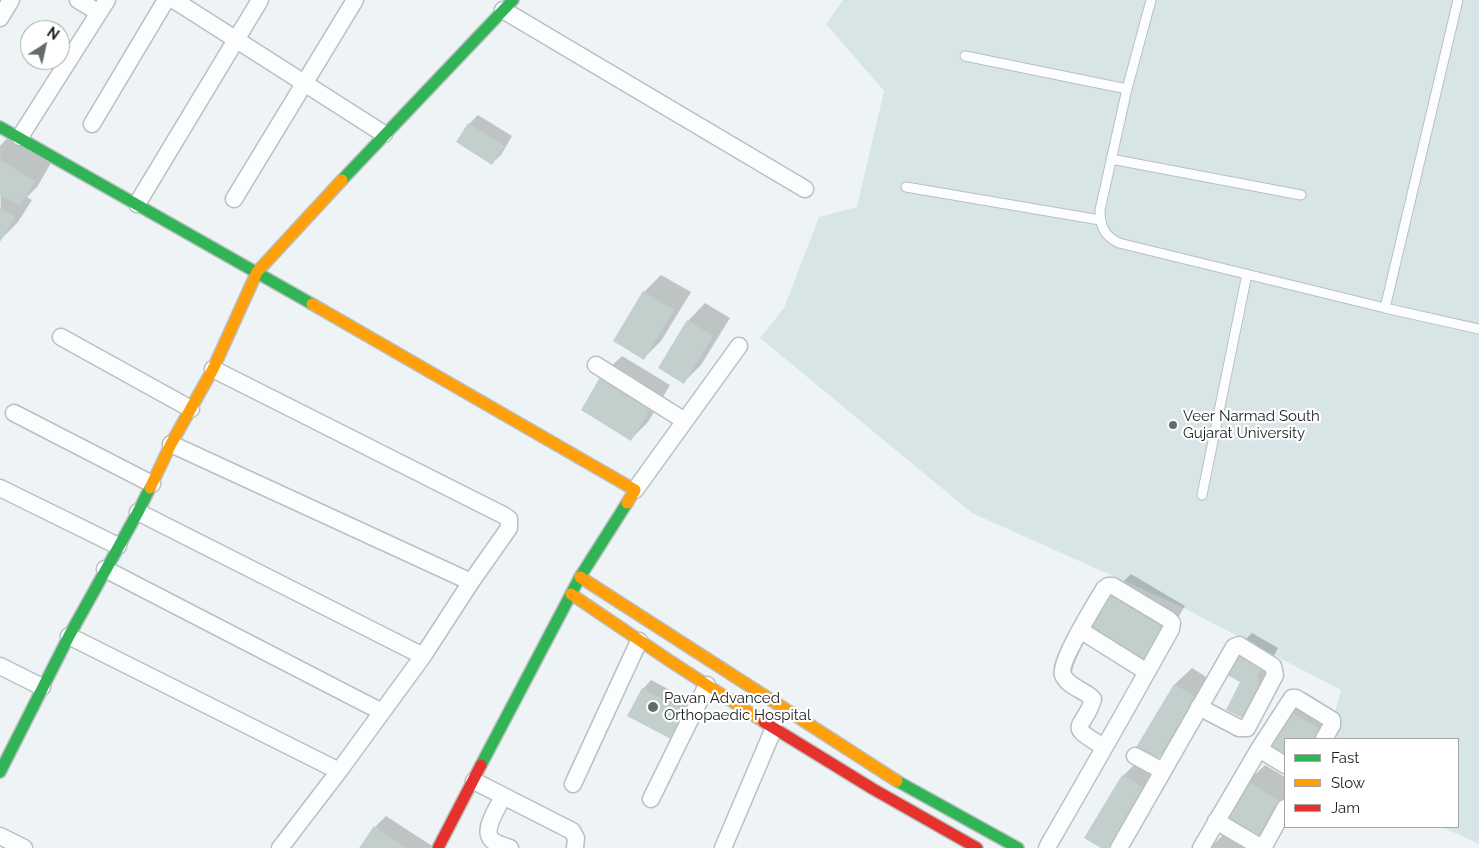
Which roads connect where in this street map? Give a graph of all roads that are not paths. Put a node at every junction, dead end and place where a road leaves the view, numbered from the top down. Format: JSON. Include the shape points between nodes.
{"nodes":[{"id":1,"x":11,"y":0,"type":"edge"},
{"id":2,"x":78,"y":0,"type":"edge"},
{"id":3,"x":166,"y":0,"type":"edge"},
{"id":4,"x":174,"y":0,"type":"edge"},
{"id":5,"x":260,"y":0,"type":"edge"},
{"id":6,"x":355,"y":0,"type":"edge"},
{"id":7,"x":1151,"y":0,"type":"edge"},
{"id":8,"x":1458,"y":0,"type":"edge"},
{"id":9,"x":508,"y":5,"type":"edge"},
{"id":10,"x":103,"y":7,"type":"edge"},
{"id":11,"x":0,"y":18,"type":"edge"},
{"id":12,"x":236,"y":39,"type":"junction"},
{"id":13,"x":966,"y":56,"type":"dead end"},
{"id":14,"x":304,"y":83,"type":"junction"},
{"id":15,"x":1127,"y":89,"type":"junction"},
{"id":16,"x":92,"y":124,"type":"dead end"},
{"id":17,"x":0,"y":126,"type":"edge"},
{"id":18,"x":384,"y":134,"type":"junction"},
{"id":19,"x":20,"y":137,"type":"junction"},
{"id":20,"x":1111,"y":159,"type":"junction"},
{"id":21,"x":906,"y":187,"type":"dead end"},
{"id":22,"x":805,"y":189,"type":"dead end"},
{"id":23,"x":1301,"y":194,"type":"dead end"},
{"id":24,"x":234,"y":199,"type":"dead end"},
{"id":25,"x":137,"y":204,"type":"junction"},
{"id":26,"x":1100,"y":220,"type":"junction"},
{"id":27,"x":257,"y":272,"type":"junction"},
{"id":28,"x":1247,"y":274,"type":"junction"},
{"id":29,"x":1385,"y":308,"type":"junction"},
{"id":30,"x":1478,"y":328,"type":"edge"},
{"id":31,"x":61,"y":337,"type":"dead end"},
{"id":32,"x":739,"y":346,"type":"dead end"},
{"id":33,"x":596,"y":365,"type":"dead end"},
{"id":34,"x":213,"y":368,"type":"junction"},
{"id":35,"x":191,"y":409,"type":"junction"},
{"id":36,"x":14,"y":413,"type":"dead end"},
{"id":37,"x":685,"y":421,"type":"junction"},
{"id":38,"x":171,"y":444,"type":"junction"},
{"id":39,"x":152,"y":484,"type":"junction"},
{"id":40,"x":0,"y":488,"type":"edge"},
{"id":41,"x":635,"y":490,"type":"junction"},
{"id":42,"x":1202,"y":495,"type":"dead end"},
{"id":43,"x":138,"y":512,"type":"junction"},
{"id":44,"x":118,"y":546,"type":"junction"},
{"id":45,"x":105,"y":569,"type":"junction"},
{"id":46,"x":580,"y":577,"type":"junction"},
{"id":47,"x":471,"y":582,"type":"junction"},
{"id":48,"x":571,"y":594,"type":"junction"},
{"id":49,"x":1080,"y":630,"type":"junction"},
{"id":50,"x":69,"y":636,"type":"junction"},
{"id":51,"x":638,"y":641,"type":"junction"},
{"id":52,"x":423,"y":656,"type":"junction"},
{"id":53,"x":0,"y":666,"type":"edge"},
{"id":54,"x":1147,"y":672,"type":"junction"},
{"id":55,"x":707,"y":685,"type":"junction"},
{"id":56,"x":42,"y":687,"type":"junction"},
{"id":57,"x":1199,"y":707,"type":"junction"},
{"id":58,"x":382,"y":712,"type":"junction"},
{"id":59,"x":774,"y":728,"type":"junction"},
{"id":60,"x":1325,"y":738,"type":"edge"},
{"id":61,"x":1104,"y":747,"type":"junction"},
{"id":62,"x":1259,"y":749,"type":"junction"},
{"id":63,"x":1136,"y":756,"type":"dead end"},
{"id":64,"x":1284,"y":764,"type":"edge"},
{"id":65,"x":1,"y":769,"type":"edge"},
{"id":66,"x":1163,"y":770,"type":"junction"},
{"id":67,"x":339,"y":771,"type":"junction"},
{"id":68,"x":474,"y":781,"type":"junction"},
{"id":69,"x":573,"y":784,"type":"dead end"},
{"id":70,"x":504,"y":796,"type":"junction"},
{"id":71,"x":650,"y":799,"type":"dead end"},
{"id":72,"x":1284,"y":810,"type":"edge"},
{"id":73,"x":1216,"y":821,"type":"junction"},
{"id":74,"x":0,"y":836,"type":"edge"},
{"id":75,"x":949,"y":841,"type":"edge"},
{"id":76,"x":24,"y":848,"type":"edge"},
{"id":77,"x":280,"y":848,"type":"edge"},
{"id":78,"x":438,"y":848,"type":"edge"},
{"id":79,"x":510,"y":848,"type":"edge"},
{"id":80,"x":575,"y":848,"type":"edge"},
{"id":81,"x":723,"y":848,"type":"edge"},
{"id":82,"x":977,"y":848,"type":"edge"},
{"id":83,"x":1018,"y":848,"type":"edge"},
{"id":84,"x":1047,"y":848,"type":"edge"},
{"id":85,"x":1119,"y":848,"type":"edge"},
{"id":86,"x":1201,"y":848,"type":"edge"},
{"id":87,"x":1262,"y":848,"type":"edge"}],
"edges":[{"from":1,"to":11,"type":"street"},
{"from":2,"to":10,"type":"street"},
{"from":3,"to":16,"type":"street"},
{"from":4,"to":12,"type":"street"},
{"from":5,"to":12,"type":"street"},
{"from":6,"to":14,"type":"street"},
{"from":7,"to":15,"type":"lane"},
{"from":8,"to":29,"type":"lane"},
{"from":9,"to":18,"type":"street"},
{"from":9,"to":22,"type":"street"},
{"from":10,"to":19,"type":"street"},
{"from":12,"to":14,"type":"street"},
{"from":12,"to":25,"type":"street"},
{"from":13,"to":15,"type":"lane"},
{"from":14,"to":18,"type":"street"},
{"from":14,"to":24,"type":"street"},
{"from":15,"to":20,"type":"lane"},
{"from":17,"to":19,"type":"street"},
{"from":18,"to":27,"type":"street"},
{"from":19,"to":25,"type":"street"},
{"from":20,"to":23,"type":"lane"},
{"from":20,"to":26,"type":"lane"},
{"from":21,"to":26,"type":"lane"},
{"from":25,"to":27,"type":"street"},
{"from":26,"to":28,"type":"lane","via":[[1102,230],[1119,243]]},
{"from":27,"to":34,"type":"street"},
{"from":27,"to":41,"type":"street"},
{"from":28,"to":29,"type":"lane"},
{"from":28,"to":42,"type":"lane"},
{"from":29,"to":30,"type":"lane"},
{"from":31,"to":35,"type":"street"},
{"from":32,"to":37,"type":"street"},
{"from":33,"to":37,"type":"street"},
{"from":34,"to":35,"type":"street"},
{"from":34,"to":47,"type":"street","via":[[509,519],[509,528]]},
{"from":35,"to":38,"type":"street"},
{"from":36,"to":39,"type":"street"},
{"from":37,"to":41,"type":"street"},
{"from":38,"to":39,"type":"street"},
{"from":38,"to":47,"type":"street"},
{"from":39,"to":43,"type":"street"},
{"from":40,"to":44,"type":"street"},
{"from":41,"to":46,"type":"street"},
{"from":43,"to":44,"type":"street"},
{"from":43,"to":52,"type":"street"},
{"from":44,"to":45,"type":"street"},
{"from":45,"to":50,"type":"street"},
{"from":45,"to":58,"type":"street"},
{"from":46,"to":48,"type":"street"},
{"from":46,"to":83,"type":"street","via":[[889,776]]},
{"from":47,"to":52,"type":"street"},
{"from":48,"to":51,"type":"street"},
{"from":48,"to":68,"type":"street"},
{"from":49,"to":54,"type":"street"},
{"from":49,"to":54,"type":"street","via":[[1108,586],[1168,619],[1172,623],[1171,629]]},
{"from":49,"to":61,"type":"street","via":[[1062,666],[1062,674],[1093,699],[1079,730]]},
{"from":50,"to":56,"type":"street"},
{"from":50,"to":67,"type":"street"},
{"from":51,"to":55,"type":"street"},
{"from":51,"to":69,"type":"street"},
{"from":52,"to":58,"type":"street"},
{"from":53,"to":56,"type":"street"},
{"from":54,"to":61,"type":"street"},
{"from":55,"to":59,"type":"street"},
{"from":55,"to":71,"type":"street"},
{"from":56,"to":65,"type":"street"},
{"from":57,"to":57,"type":"street","via":[[1239,728],[1247,728],[1275,675],[1273,666],[1236,645]]},
{"from":57,"to":66,"type":"street"},
{"from":58,"to":67,"type":"street"},
{"from":59,"to":75,"type":"street","via":[[881,794]]},
{"from":59,"to":81,"type":"street"},
{"from":60,"to":62,"type":"street","via":[[1332,720],[1292,698]]},
{"from":61,"to":84,"type":"street"},
{"from":62,"to":64,"type":"street"},
{"from":62,"to":73,"type":"street"},
{"from":63,"to":66,"type":"street"},
{"from":66,"to":85,"type":"street"},
{"from":67,"to":77,"type":"street"},
{"from":68,"to":70,"type":"street"},
{"from":68,"to":78,"type":"street"},
{"from":70,"to":79,"type":"street","via":[[488,835],[493,841]]},
{"from":70,"to":80,"type":"street","via":[[572,831],[576,838]]},
{"from":72,"to":87,"type":"street"},
{"from":73,"to":86,"type":"street"},
{"from":73,"to":87,"type":"street"},
{"from":74,"to":76,"type":"street"},
{"from":75,"to":82,"type":"street"}]}
